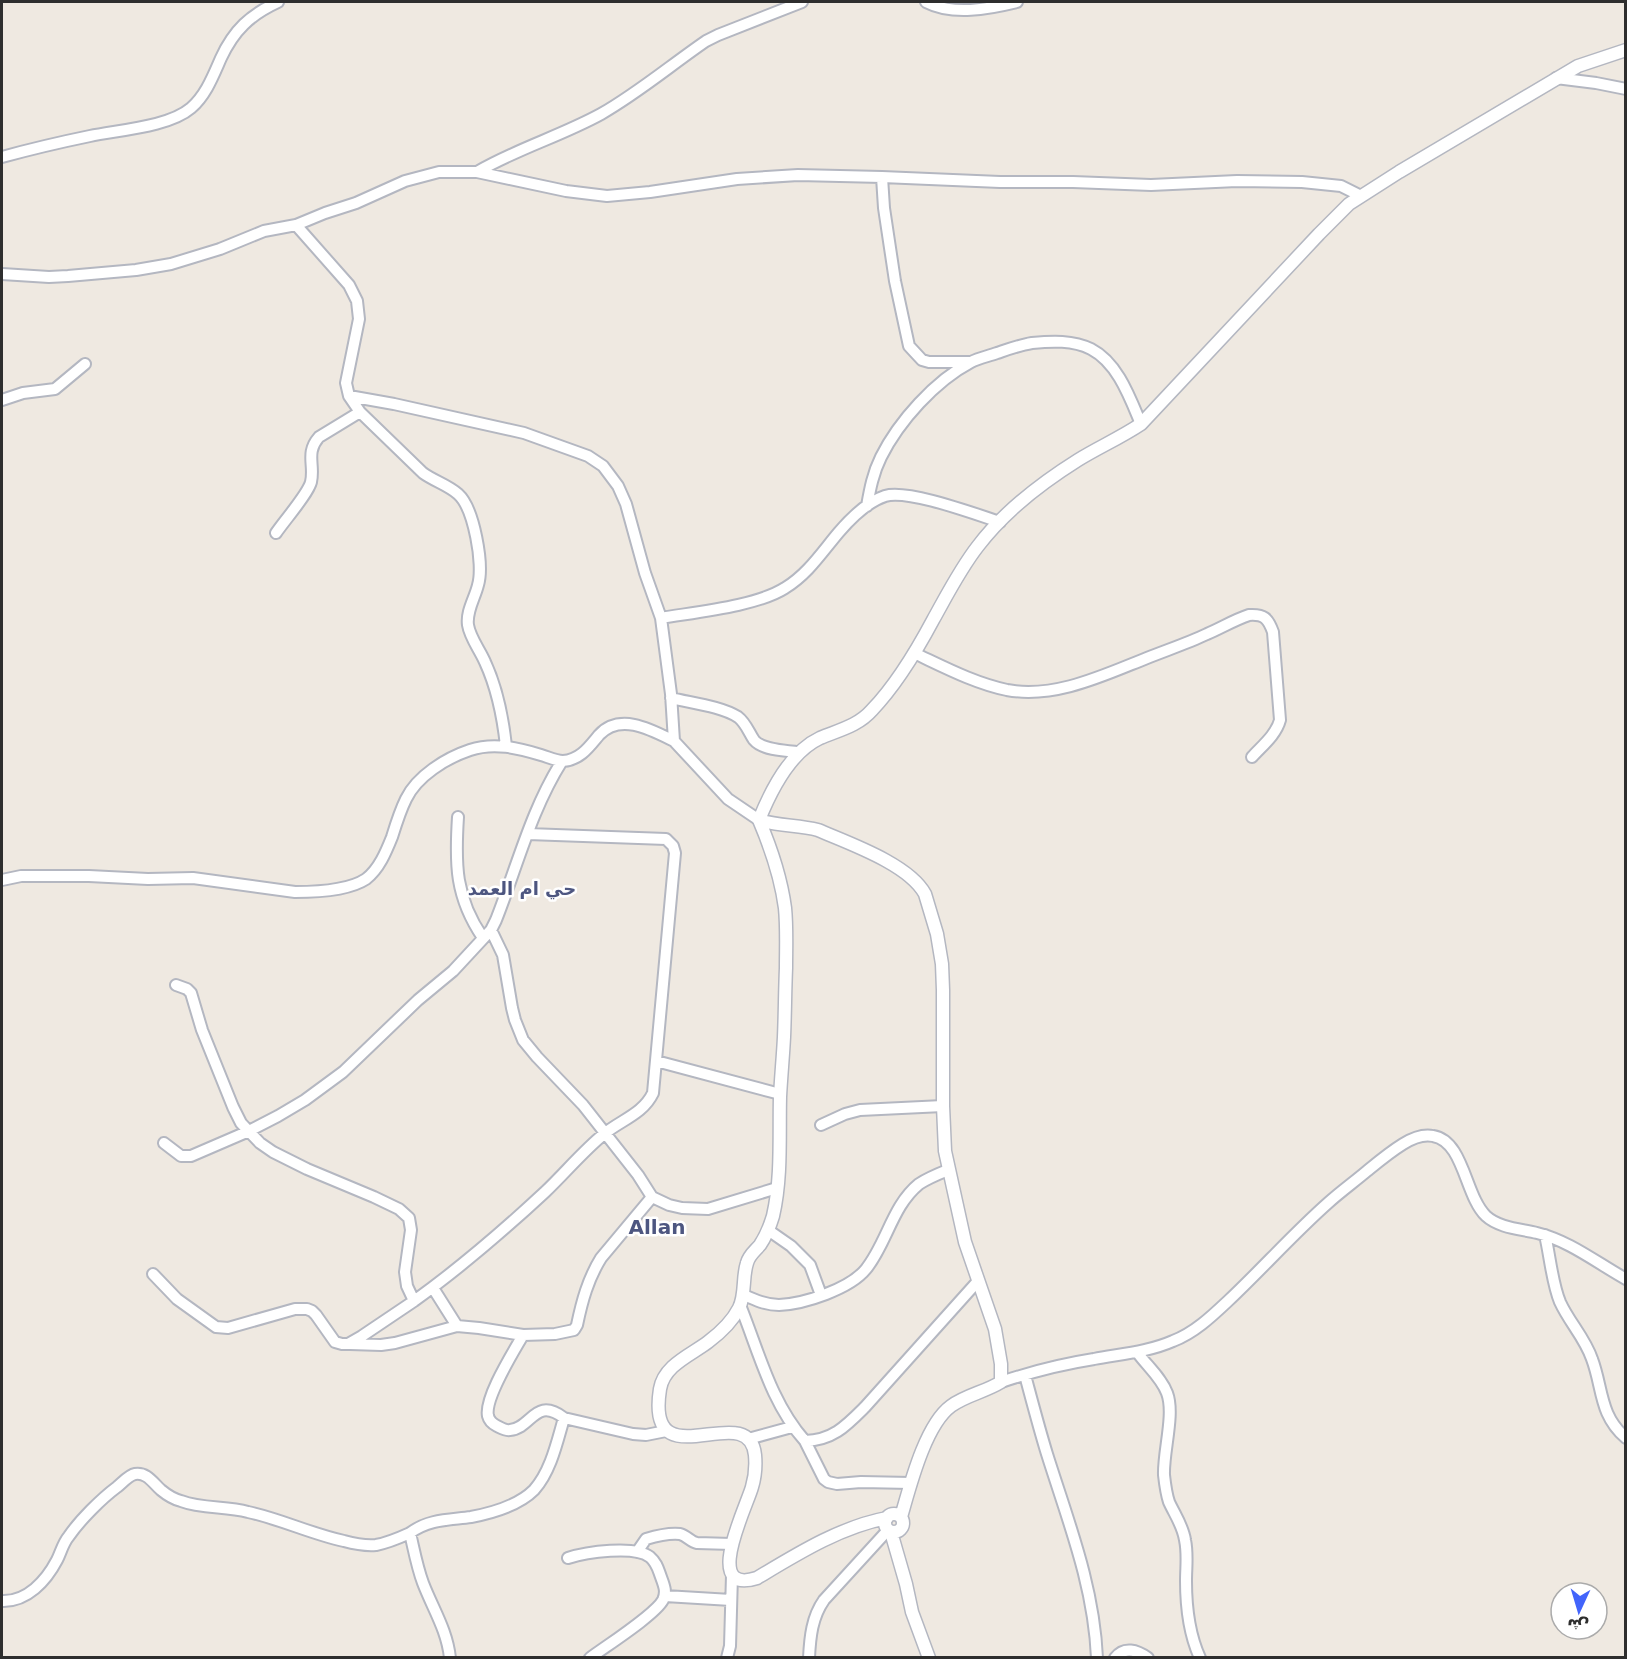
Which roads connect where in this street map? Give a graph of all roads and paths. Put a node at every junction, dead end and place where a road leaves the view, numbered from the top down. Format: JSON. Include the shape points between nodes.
{"nodes":[{"id":1,"x":278,"y":2,"type":"edge"},
{"id":2,"x":802,"y":2,"type":"edge"},
{"id":3,"x":926,"y":2,"type":"edge"},
{"id":4,"x":1017,"y":2,"type":"edge"},
{"id":5,"x":1626,"y":50,"type":"edge"},
{"id":6,"x":1556,"y":78,"type":"junction"},
{"id":7,"x":1626,"y":89,"type":"edge"},
{"id":8,"x":2,"y":157,"type":"edge"},
{"id":9,"x":477,"y":172,"type":"junction"},
{"id":10,"x":882,"y":177,"type":"junction"},
{"id":11,"x":1361,"y":196,"type":"junction"},
{"id":12,"x":296,"y":225,"type":"junction"},
{"id":13,"x":2,"y":274,"type":"edge"},
{"id":14,"x":972,"y":362,"type":"junction"},
{"id":15,"x":85,"y":364,"type":"dead end"},
{"id":16,"x":349,"y":396,"type":"junction"},
{"id":17,"x":2,"y":400,"type":"edge"},
{"id":18,"x":360,"y":412,"type":"junction"},
{"id":19,"x":1141,"y":424,"type":"junction"},
{"id":20,"x":867,"y":506,"type":"junction"},
{"id":21,"x":1000,"y":522,"type":"junction"},
{"id":22,"x":276,"y":533,"type":"dead end"},
{"id":23,"x":662,"y":618,"type":"junction"},
{"id":24,"x":914,"y":653,"type":"junction"},
{"id":25,"x":671,"y":698,"type":"junction"},
{"id":26,"x":674,"y":741,"type":"junction"},
{"id":27,"x":506,"y":746,"type":"junction"},
{"id":28,"x":798,"y":752,"type":"junction"},
{"id":29,"x":1252,"y":757,"type":"dead end"},
{"id":30,"x":562,"y":761,"type":"junction"},
{"id":31,"x":458,"y":817,"type":"dead end"},
{"id":32,"x":759,"y":820,"type":"junction"},
{"id":33,"x":528,"y":834,"type":"junction"},
{"id":34,"x":2,"y":880,"type":"edge"},
{"id":35,"x":487,"y":934,"type":"junction"},
{"id":36,"x":177,"y":986,"type":"dead end"},
{"id":37,"x":656,"y":1061,"type":"junction"},
{"id":38,"x":780,"y":1094,"type":"junction"},
{"id":39,"x":943,"y":1106,"type":"junction"},
{"id":40,"x":821,"y":1125,"type":"dead end"},
{"id":41,"x":249,"y":1131,"type":"junction"},
{"id":42,"x":605,"y":1133,"type":"junction"},
{"id":43,"x":164,"y":1143,"type":"dead end"},
{"id":44,"x":948,"y":1170,"type":"junction"},
{"id":45,"x":777,"y":1188,"type":"junction"},
{"id":46,"x":652,"y":1197,"type":"junction"},
{"id":47,"x":768,"y":1230,"type":"junction"},
{"id":48,"x":1545,"y":1235,"type":"junction"},
{"id":49,"x":153,"y":1274,"type":"dead end"},
{"id":50,"x":1626,"y":1279,"type":"edge"},
{"id":51,"x":978,"y":1281,"type":"junction"},
{"id":52,"x":433,"y":1288,"type":"junction"},
{"id":53,"x":821,"y":1295,"type":"junction"},
{"id":54,"x":742,"y":1300,"type":"junction"},
{"id":55,"x":414,"y":1301,"type":"junction"},
{"id":56,"x":457,"y":1326,"type":"junction"},
{"id":57,"x":523,"y":1335,"type":"junction"},
{"id":58,"x":348,"y":1344,"type":"junction"},
{"id":59,"x":1137,"y":1352,"type":"junction"},
{"id":60,"x":1025,"y":1375,"type":"junction"},
{"id":61,"x":1001,"y":1382,"type":"junction"},
{"id":62,"x":564,"y":1418,"type":"junction"},
{"id":63,"x":792,"y":1427,"type":"junction"},
{"id":64,"x":666,"y":1431,"type":"junction"},
{"id":65,"x":1626,"y":1438,"type":"edge"},
{"id":66,"x":748,"y":1439,"type":"junction"},
{"id":67,"x":805,"y":1442,"type":"junction"},
{"id":68,"x":911,"y":1484,"type":"junction"},
{"id":69,"x":894,"y":1525,"type":"junction"},
{"id":70,"x":410,"y":1533,"type":"junction"},
{"id":71,"x":732,"y":1544,"type":"junction"},
{"id":72,"x":637,"y":1552,"type":"junction"},
{"id":73,"x":568,"y":1558,"type":"dead end"},
{"id":74,"x":732,"y":1575,"type":"junction"},
{"id":75,"x":665,"y":1596,"type":"junction"},
{"id":76,"x":731,"y":1600,"type":"junction"},
{"id":77,"x":2,"y":1601,"type":"edge"},
{"id":78,"x":727,"y":1657,"type":"edge"},
{"id":79,"x":450,"y":1658,"type":"edge"},
{"id":80,"x":590,"y":1658,"type":"edge"},
{"id":81,"x":740,"y":1658,"type":"edge"},
{"id":82,"x":809,"y":1658,"type":"edge"},
{"id":83,"x":929,"y":1658,"type":"edge"},
{"id":84,"x":1097,"y":1658,"type":"edge"},
{"id":85,"x":1115,"y":1658,"type":"edge"},
{"id":86,"x":1148,"y":1658,"type":"edge"},
{"id":87,"x":1200,"y":1658,"type":"edge"}],
"edges":[{"from":1,"to":8,"type":"street","via":[[241,26],[199,100],[189,110],[150,125]]},
{"from":2,"to":9,"type":"street","via":[[706,41],[603,113]]},
{"from":3,"to":4,"type":"street","via":[[955,9]]},
{"from":5,"to":6,"type":"street"},
{"from":6,"to":7,"type":"street"},
{"from":6,"to":11,"type":"street"},
{"from":9,"to":10,"type":"street","via":[[566,192],[607,196],[755,177]]},
{"from":9,"to":12,"type":"street","via":[[439,172],[416,177]]},
{"from":10,"to":11,"type":"street","via":[[1150,185],[1302,182],[1341,186]]},
{"from":10,"to":14,"type":"street","via":[[895,281],[909,346],[929,362]]},
{"from":11,"to":19,"type":"street","via":[[1319,234]]},
{"from":12,"to":13,"type":"street","via":[[264,231],[202,255],[152,268],[49,277]]},
{"from":12,"to":16,"type":"street","via":[[349,285],[357,301],[359,319],[346,383]]},
{"from":14,"to":19,"type":"street","via":[[1040,342],[1069,342],[1090,349],[1119,377]]},
{"from":14,"to":20,"type":"street","via":[[942,382],[895,433],[880,458]]},
{"from":15,"to":17,"type":"street","via":[[55,388]]},
{"from":16,"to":18,"type":"street"},
{"from":16,"to":23,"type":"street","via":[[524,433],[596,460],[614,481],[626,504]]},
{"from":18,"to":22,"type":"street","via":[[315,442],[311,448],[311,483]]},
{"from":18,"to":27,"type":"street","via":[[423,473],[457,493],[467,506],[481,567],[468,625],[495,689]]},
{"from":19,"to":21,"type":"street","via":[[1072,464]]},
{"from":20,"to":21,"type":"street","via":[[883,496],[910,495]]},
{"from":20,"to":23,"type":"street","via":[[798,579],[779,592]]},
{"from":21,"to":24,"type":"street","via":[[964,565]]},
{"from":23,"to":25,"type":"street"},
{"from":24,"to":28,"type":"street","via":[[866,717]]},
{"from":24,"to":29,"type":"street","via":[[982,684],[1041,691],[1110,673],[1249,615],[1262,616],[1273,632],[1280,720],[1274,733]]},
{"from":25,"to":26,"type":"street"},
{"from":25,"to":28,"type":"street","via":[[723,710],[738,717],[762,746]]},
{"from":26,"to":30,"type":"street","via":[[642,726],[619,725],[600,734],[580,755]]},
{"from":26,"to":32,"type":"street","via":[[728,800]]},
{"from":27,"to":30,"type":"street"},
{"from":27,"to":34,"type":"street","via":[[468,750],[421,780],[407,798],[375,870],[353,885],[309,892],[193,878],[21,876]]},
{"from":28,"to":32,"type":"street"},
{"from":30,"to":33,"type":"street","via":[[547,786]]},
{"from":31,"to":35,"type":"street","via":[[458,878],[474,925]]},
{"from":32,"to":38,"type":"street","via":[[777,872],[787,925]]},
{"from":32,"to":39,"type":"street","via":[[807,827],[844,841],[890,863],[920,886],[930,908],[942,964]]},
{"from":33,"to":35,"type":"street"},
{"from":33,"to":37,"type":"street","via":[[656,838],[666,839],[673,846],[672,898]]},
{"from":35,"to":41,"type":"street","via":[[343,1072],[305,1100]]},
{"from":35,"to":42,"type":"street","via":[[503,955],[514,1020],[524,1040]]},
{"from":36,"to":41,"type":"street","via":[[191,993],[237,1117]]},
{"from":37,"to":38,"type":"street"},
{"from":37,"to":42,"type":"street","via":[[650,1100]]},
{"from":38,"to":45,"type":"street"},
{"from":39,"to":40,"type":"street","via":[[860,1110]]},
{"from":39,"to":44,"type":"street"},
{"from":41,"to":43,"type":"street","via":[[191,1156],[181,1156]]},
{"from":41,"to":55,"type":"street","via":[[273,1152],[405,1214],[411,1230],[406,1279]]},
{"from":42,"to":46,"type":"street"},
{"from":42,"to":52,"type":"street","via":[[497,1236]]},
{"from":44,"to":51,"type":"street","via":[[964,1242]]},
{"from":44,"to":53,"type":"street","via":[[910,1192],[860,1276]]},
{"from":45,"to":46,"type":"street","via":[[698,1209],[669,1205]]},
{"from":45,"to":47,"type":"street"},
{"from":46,"to":57,"type":"street","via":[[594,1269],[574,1330]]},
{"from":47,"to":53,"type":"street","via":[[810,1265]]},
{"from":47,"to":54,"type":"street","via":[[750,1255]]},
{"from":48,"to":50,"type":"street"},
{"from":48,"to":59,"type":"street","via":[[1505,1226],[1486,1216],[1446,1142],[1431,1135],[1417,1137],[1391,1152],[1328,1203],[1200,1325],[1175,1341]]},
{"from":48,"to":65,"type":"street","via":[[1559,1300],[1586,1344],[1608,1417]]},
{"from":49,"to":58,"type":"street","via":[[183,1304],[216,1327],[228,1328],[307,1309],[335,1342]]},
{"from":51,"to":61,"type":"street","via":[[995,1329]]},
{"from":51,"to":67,"type":"street","via":[[847,1425],[823,1439]]},
{"from":52,"to":55,"type":"street"},
{"from":52,"to":56,"type":"street"},
{"from":53,"to":54,"type":"street","via":[[778,1305]]},
{"from":54,"to":63,"type":"street","via":[[772,1390]]},
{"from":54,"to":64,"type":"street","via":[[723,1329],[664,1378],[660,1415]]},
{"from":55,"to":58,"type":"street"},
{"from":56,"to":57,"type":"street"},
{"from":56,"to":58,"type":"street","via":[[395,1343]]},
{"from":57,"to":62,"type":"street","via":[[493,1390],[487,1414],[505,1430],[522,1425],[539,1412],[551,1411]]},
{"from":59,"to":60,"type":"street"},
{"from":59,"to":87,"type":"street","via":[[1168,1398],[1165,1486],[1186,1541],[1188,1614]]},
{"from":60,"to":61,"type":"street"},
{"from":60,"to":84,"type":"street","via":[[1090,1595]]},
{"from":61,"to":68,"type":"street","via":[[944,1412],[923,1450]]},
{"from":62,"to":64,"type":"street","via":[[646,1436]]},
{"from":62,"to":70,"type":"street","via":[[550,1462],[533,1491],[495,1511],[438,1520]]},
{"from":63,"to":66,"type":"street"},
{"from":63,"to":67,"type":"street"},
{"from":64,"to":66,"type":"street","via":[[683,1436],[733,1433]]},
{"from":66,"to":71,"type":"street","via":[[755,1453],[754,1478]]},
{"from":67,"to":68,"type":"street","via":[[828,1482]]},
{"from":68,"to":69,"type":"street"},
{"from":69,"to":74,"type":"street","via":[[853,1527],[747,1582]]},
{"from":69,"to":82,"type":"street","via":[[818,1609]]},
{"from":69,"to":83,"type":"street","via":[[916,1626]]},
{"from":70,"to":77,"type":"street","via":[[370,1545],[331,1538],[254,1513],[180,1501],[148,1477],[136,1474],[104,1498],[68,1536],[42,1583],[32,1592]]},
{"from":70,"to":79,"type":"street","via":[[420,1575],[448,1640]]},
{"from":71,"to":72,"type":"street","via":[[698,1543],[678,1534],[648,1538]]},
{"from":71,"to":74,"type":"street"},
{"from":72,"to":73,"type":"street","via":[[583,1553]]},
{"from":72,"to":75,"type":"street","via":[[657,1564]]},
{"from":74,"to":76,"type":"street"},
{"from":75,"to":76,"type":"street"},
{"from":75,"to":80,"type":"street","via":[[657,1608]]},
{"from":76,"to":78,"type":"street"},
{"from":78,"to":81,"type":"street"},
{"from":85,"to":86,"type":"street","via":[[1126,1650]]}]}
